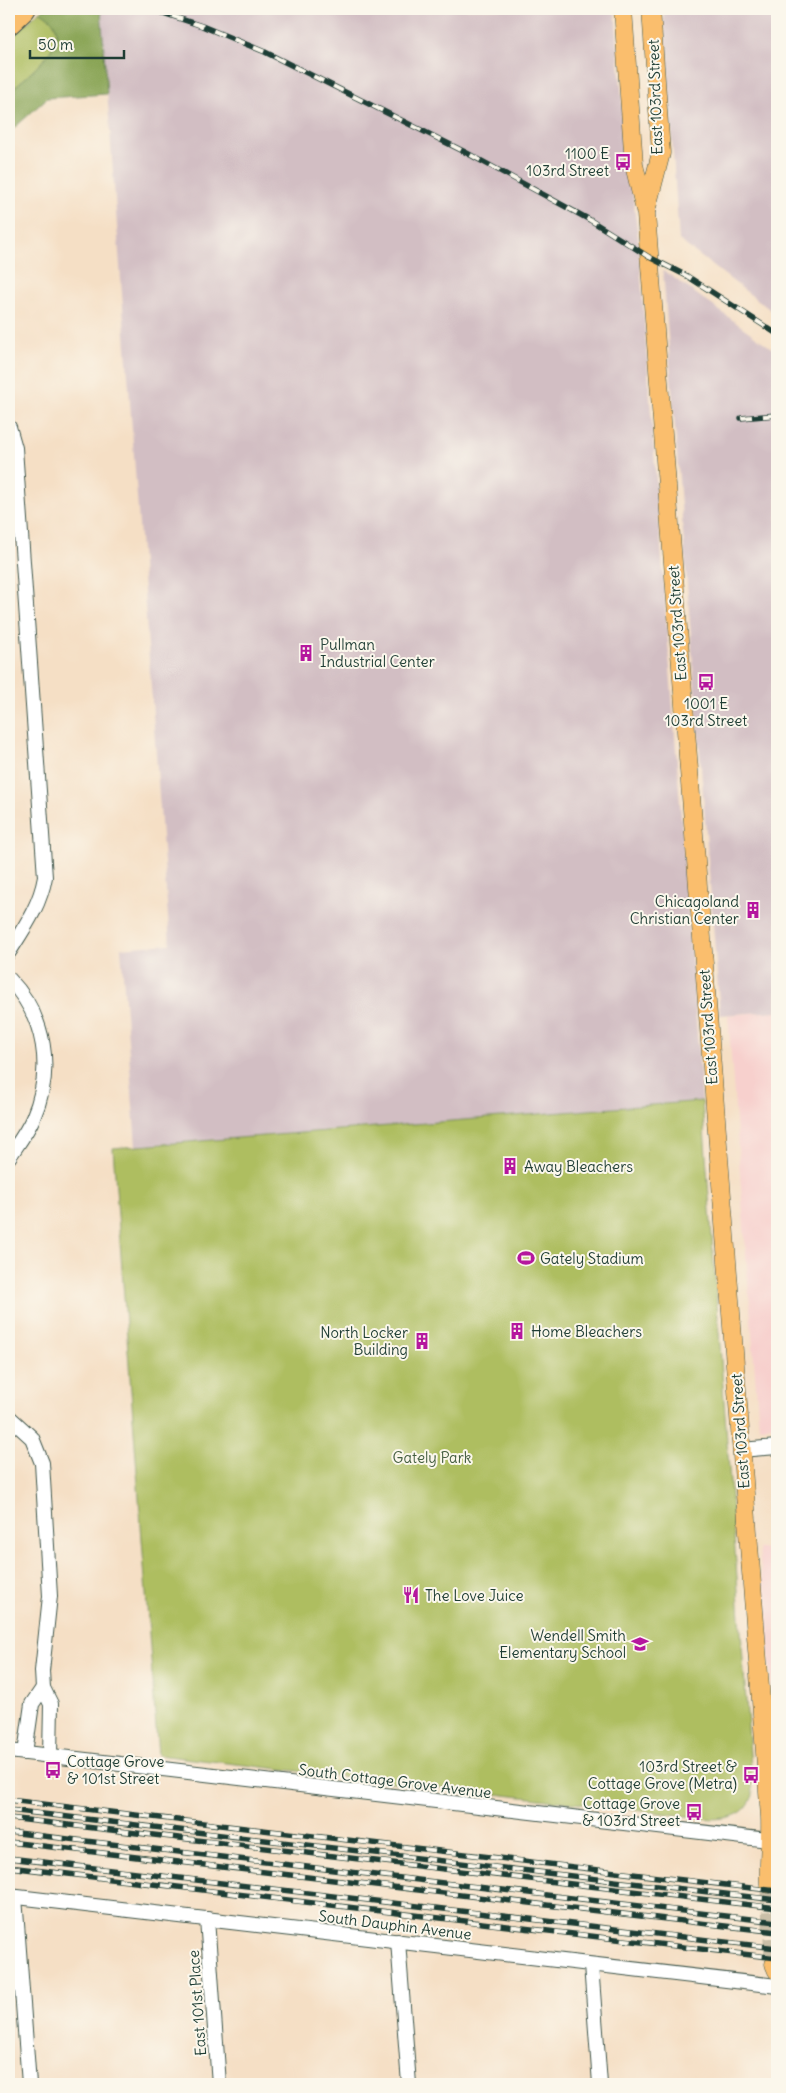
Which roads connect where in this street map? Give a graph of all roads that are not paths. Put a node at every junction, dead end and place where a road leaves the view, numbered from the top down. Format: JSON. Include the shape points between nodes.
{"nodes":[{"id":1,"x":25,"y":9,"type":"edge"},
{"id":2,"x":623,"y":9,"type":"edge"},
{"id":3,"x":651,"y":9,"type":"edge"},
{"id":4,"x":9,"y":24,"type":"edge"},
{"id":5,"x":646,"y":214,"type":"junction"},
{"id":6,"x":9,"y":427,"type":"edge"},
{"id":7,"x":9,"y":952,"type":"edge"},
{"id":8,"x":9,"y":979,"type":"edge"},
{"id":9,"x":9,"y":1157,"type":"edge"},
{"id":10,"x":9,"y":1417,"type":"edge"},
{"id":11,"x":777,"y":1447,"type":"edge"},
{"id":12,"x":741,"y":1450,"type":"junction"},
{"id":13,"x":43,"y":1688,"type":"junction"},
{"id":14,"x":9,"y":1751,"type":"edge"},
{"id":15,"x":25,"y":1753,"type":"junction"},
{"id":16,"x":50,"y":1756,"type":"junction"},
{"id":17,"x":775,"y":1845,"type":"edge"},
{"id":18,"x":769,"y":1884,"type":"tunnel mouth"},
{"id":19,"x":12,"y":1896,"type":"edge"},
{"id":20,"x":207,"y":1919,"type":"junction"},
{"id":21,"x":398,"y":1941,"type":"junction"},
{"id":22,"x":591,"y":1965,"type":"junction"},
{"id":23,"x":777,"y":1986,"type":"edge"},
{"id":24,"x":29,"y":2084,"type":"edge"},
{"id":25,"x":219,"y":2084,"type":"edge"},
{"id":26,"x":409,"y":2084,"type":"edge"},
{"id":27,"x":600,"y":2084,"type":"edge"}],
"edges":[{"from":1,"to":4,"type":"highway"},
{"from":2,"to":5,"type":"main road","name":"East 103rd Street","via":[[634,165]]},
{"from":3,"to":5,"type":"main road","name":"East 103rd Street","via":[[660,152]]},
{"from":5,"to":12,"type":"main road","name":"East 103rd Street"},
{"from":6,"to":7,"type":"street","via":[[15,448],[45,877],[42,895],[34,912]]},
{"from":8,"to":9,"type":"street","via":[[27,1001],[38,1022],[46,1065],[44,1086],[33,1120]]},
{"from":10,"to":13,"type":"street","via":[[32,1438],[42,1463],[50,1573]]},
{"from":11,"to":12,"type":"street"},
{"from":12,"to":17,"type":"main road","name":"East 103rd Street"},
{"from":13,"to":15,"type":"street","via":[[32,1704]]},
{"from":13,"to":16,"type":"street","via":[[50,1704]]},
{"from":14,"to":15,"type":"street","name":"South Cottage Grove Avenue"},
{"from":15,"to":16,"type":"street","name":"South Cottage Grove Avenue"},
{"from":16,"to":17,"type":"street","name":"South Cottage Grove Avenue"},
{"from":17,"to":18,"type":"main road","name":"East 103rd Street","via":[[767,1858]]},
{"from":19,"to":20,"type":"street","name":"South Dauphin Avenue"},
{"from":19,"to":24,"type":"street"},
{"from":20,"to":21,"type":"street","name":"South Dauphin Avenue"},
{"from":20,"to":25,"type":"street","name":"East 101st Place"},
{"from":21,"to":22,"type":"street","name":"South Dauphin Avenue"},
{"from":21,"to":26,"type":"street"},
{"from":22,"to":23,"type":"street","name":"South Dauphin Avenue"},
{"from":22,"to":27,"type":"street"}]}
